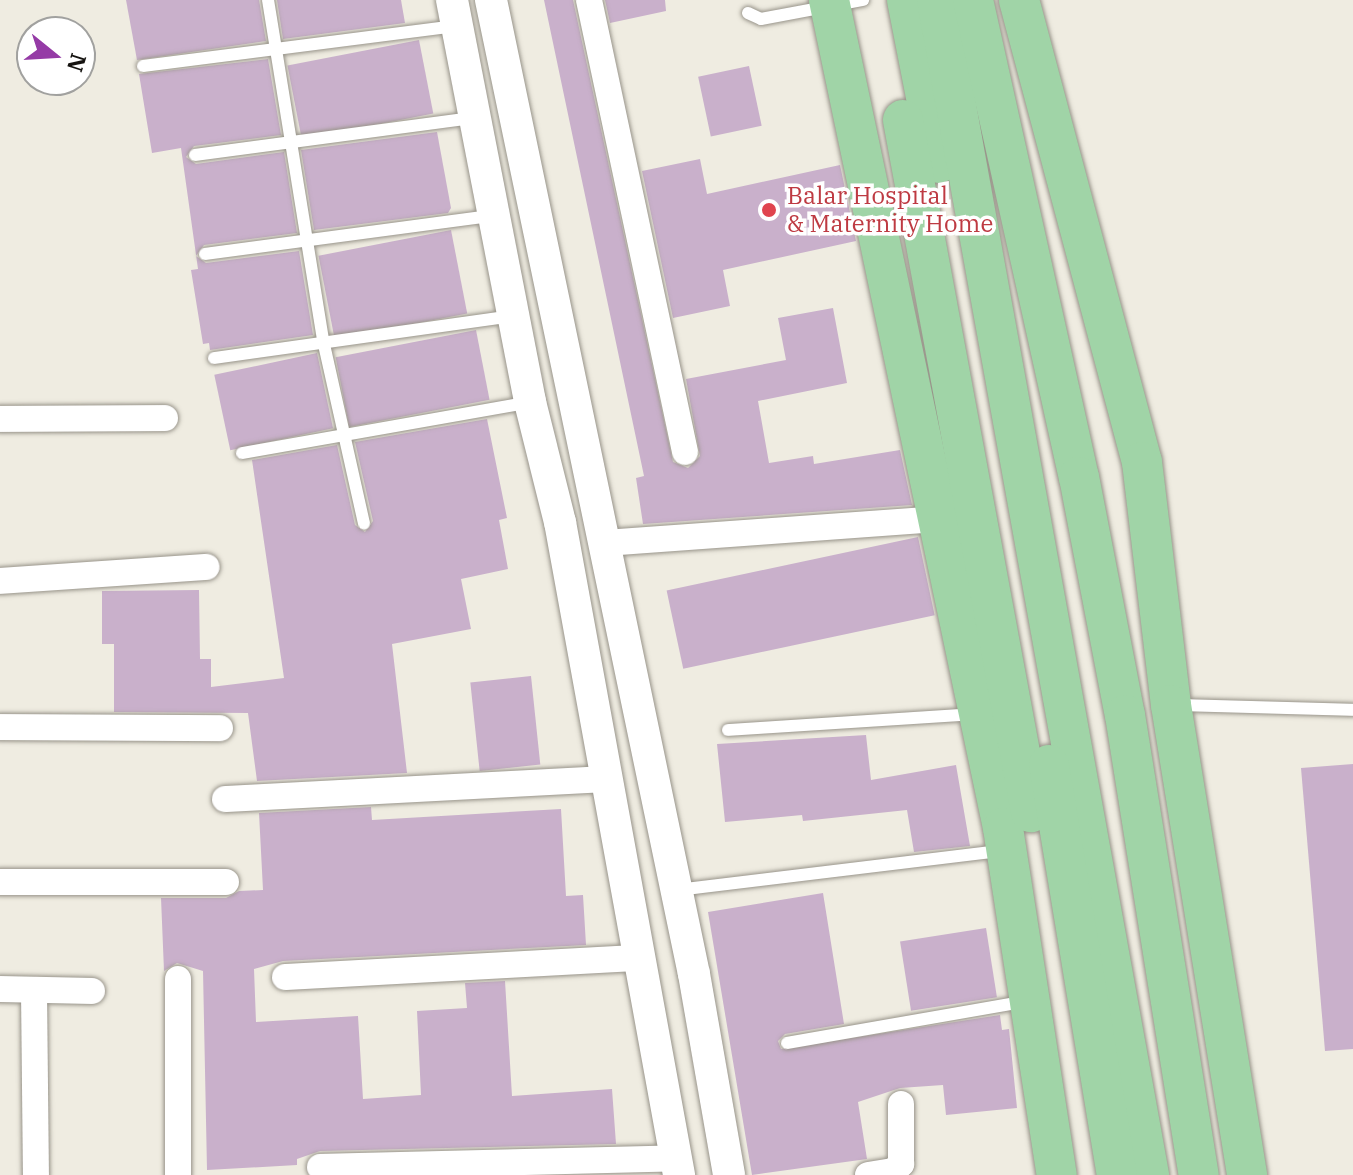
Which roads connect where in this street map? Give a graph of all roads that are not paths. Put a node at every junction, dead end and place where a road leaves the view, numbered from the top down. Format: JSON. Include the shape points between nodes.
{"nodes":[{"id":1,"x":268,"y":0,"type":"edge"},
{"id":2,"x":491,"y":0,"type":"edge"},
{"id":3,"x":589,"y":0,"type":"edge"},
{"id":4,"x":880,"y":0,"type":"edge"},
{"id":5,"x":907,"y":0,"type":"edge"},
{"id":6,"x":937,"y":0,"type":"edge"},
{"id":7,"x":973,"y":0,"type":"edge"},
{"id":8,"x":1019,"y":0,"type":"edge"},
{"id":9,"x":841,"y":3,"type":"edge"},
{"id":10,"x":455,"y":13,"type":"edge"},
{"id":11,"x":748,"y":13,"type":"dead end"},
{"id":12,"x":274,"y":47,"type":"junction"},
{"id":13,"x":143,"y":66,"type":"dead end"},
{"id":14,"x":474,"y":118,"type":"junction"},
{"id":15,"x":289,"y":144,"type":"junction"},
{"id":16,"x":195,"y":155,"type":"dead end"},
{"id":17,"x":494,"y":216,"type":"junction"},
{"id":18,"x":310,"y":242,"type":"junction"},
{"id":19,"x":205,"y":254,"type":"dead end"},
{"id":20,"x":516,"y":316,"type":"junction"},
{"id":21,"x":323,"y":340,"type":"junction"},
{"id":22,"x":214,"y":358,"type":"dead end"},
{"id":23,"x":530,"y":402,"type":"junction"},
{"id":24,"x":165,"y":418,"type":"dead end"},
{"id":25,"x":0,"y":419,"type":"edge"},
{"id":26,"x":347,"y":437,"type":"junction"},
{"id":27,"x":685,"y":452,"type":"dead end"},
{"id":28,"x":242,"y":453,"type":"dead end"},
{"id":29,"x":941,"y":519,"type":"junction"},
{"id":30,"x":364,"y":523,"type":"dead end"},
{"id":31,"x":604,"y":543,"type":"junction"},
{"id":32,"x":207,"y":567,"type":"dead end"},
{"id":33,"x":0,"y":581,"type":"edge"},
{"id":34,"x":1171,"y":705,"type":"junction"},
{"id":35,"x":1353,"y":710,"type":"edge"},
{"id":36,"x":980,"y":714,"type":"junction"},
{"id":37,"x":0,"y":727,"type":"edge"},
{"id":38,"x":220,"y":728,"type":"dead end"},
{"id":39,"x":728,"y":730,"type":"dead end"},
{"id":40,"x":607,"y":779,"type":"junction"},
{"id":41,"x":225,"y":799,"type":"dead end"},
{"id":42,"x":1007,"y":850,"type":"junction"},
{"id":43,"x":0,"y":882,"type":"edge"},
{"id":44,"x":226,"y":882,"type":"dead end"},
{"id":45,"x":676,"y":890,"type":"junction"},
{"id":46,"x":640,"y":958,"type":"junction"},
{"id":47,"x":285,"y":977,"type":"dead end"},
{"id":48,"x":178,"y":979,"type":"dead end"},
{"id":49,"x":0,"y":989,"type":"edge"},
{"id":50,"x":34,"y":990,"type":"junction"},
{"id":51,"x":92,"y":991,"type":"dead end"},
{"id":52,"x":1030,"y":1000,"type":"junction"},
{"id":53,"x":787,"y":1043,"type":"dead end"},
{"id":54,"x":901,"y":1104,"type":"dead end"},
{"id":55,"x":678,"y":1166,"type":"edge"},
{"id":56,"x":320,"y":1167,"type":"dead end"},
{"id":57,"x":36,"y":1175,"type":"edge"},
{"id":58,"x":178,"y":1175,"type":"edge"},
{"id":59,"x":729,"y":1175,"type":"edge"},
{"id":60,"x":868,"y":1175,"type":"edge"},
{"id":61,"x":1057,"y":1175,"type":"edge"},
{"id":62,"x":1090,"y":1175,"type":"edge"},
{"id":63,"x":1117,"y":1175,"type":"edge"},
{"id":64,"x":1149,"y":1175,"type":"edge"},
{"id":65,"x":1199,"y":1175,"type":"edge"},
{"id":66,"x":1247,"y":1175,"type":"edge"}],
"edges":[{"from":1,"to":12,"type":"lane"},
{"from":2,"to":31,"type":"street"},
{"from":3,"to":27,"type":"street"},
{"from":4,"to":62,"type":"main road","via":[[1012,693]]},
{"from":5,"to":63,"type":"main road","via":[[1010,527]]},
{"from":6,"to":64,"type":"main road"},
{"from":7,"to":65,"type":"main road","via":[[1079,477],[1125,715]]},
{"from":8,"to":34,"type":"main road","via":[[1142,462]]},
{"from":9,"to":11,"type":"lane","via":[[761,19]]},
{"from":9,"to":29,"type":"main road"},
{"from":10,"to":12,"type":"lane"},
{"from":10,"to":14,"type":"street"},
{"from":12,"to":13,"type":"lane"},
{"from":12,"to":15,"type":"lane"},
{"from":14,"to":15,"type":"lane"},
{"from":14,"to":17,"type":"street"},
{"from":15,"to":16,"type":"lane"},
{"from":15,"to":18,"type":"lane"},
{"from":17,"to":18,"type":"lane"},
{"from":17,"to":20,"type":"street"},
{"from":18,"to":19,"type":"lane"},
{"from":18,"to":21,"type":"lane"},
{"from":20,"to":21,"type":"lane"},
{"from":20,"to":23,"type":"street"},
{"from":21,"to":22,"type":"lane"},
{"from":21,"to":26,"type":"lane"},
{"from":23,"to":26,"type":"lane"},
{"from":23,"to":40,"type":"street","via":[[560,522]]},
{"from":24,"to":25,"type":"street"},
{"from":26,"to":28,"type":"lane"},
{"from":26,"to":30,"type":"lane"},
{"from":29,"to":31,"type":"street"},
{"from":29,"to":36,"type":"main road"},
{"from":31,"to":45,"type":"street"},
{"from":32,"to":33,"type":"street"},
{"from":34,"to":35,"type":"lane"},
{"from":34,"to":66,"type":"main road"},
{"from":36,"to":39,"type":"lane"},
{"from":36,"to":42,"type":"main road"},
{"from":37,"to":38,"type":"street"},
{"from":40,"to":41,"type":"street"},
{"from":40,"to":46,"type":"street"},
{"from":42,"to":45,"type":"lane"},
{"from":42,"to":52,"type":"main road"},
{"from":43,"to":44,"type":"street"},
{"from":45,"to":59,"type":"street"},
{"from":46,"to":47,"type":"street"},
{"from":46,"to":55,"type":"street"},
{"from":48,"to":58,"type":"street"},
{"from":49,"to":50,"type":"street"},
{"from":50,"to":51,"type":"street"},
{"from":50,"to":57,"type":"street"},
{"from":52,"to":53,"type":"lane"},
{"from":52,"to":61,"type":"main road"},
{"from":54,"to":60,"type":"street","via":[[901,1164],[893,1171]]},
{"from":55,"to":56,"type":"street"}]}
